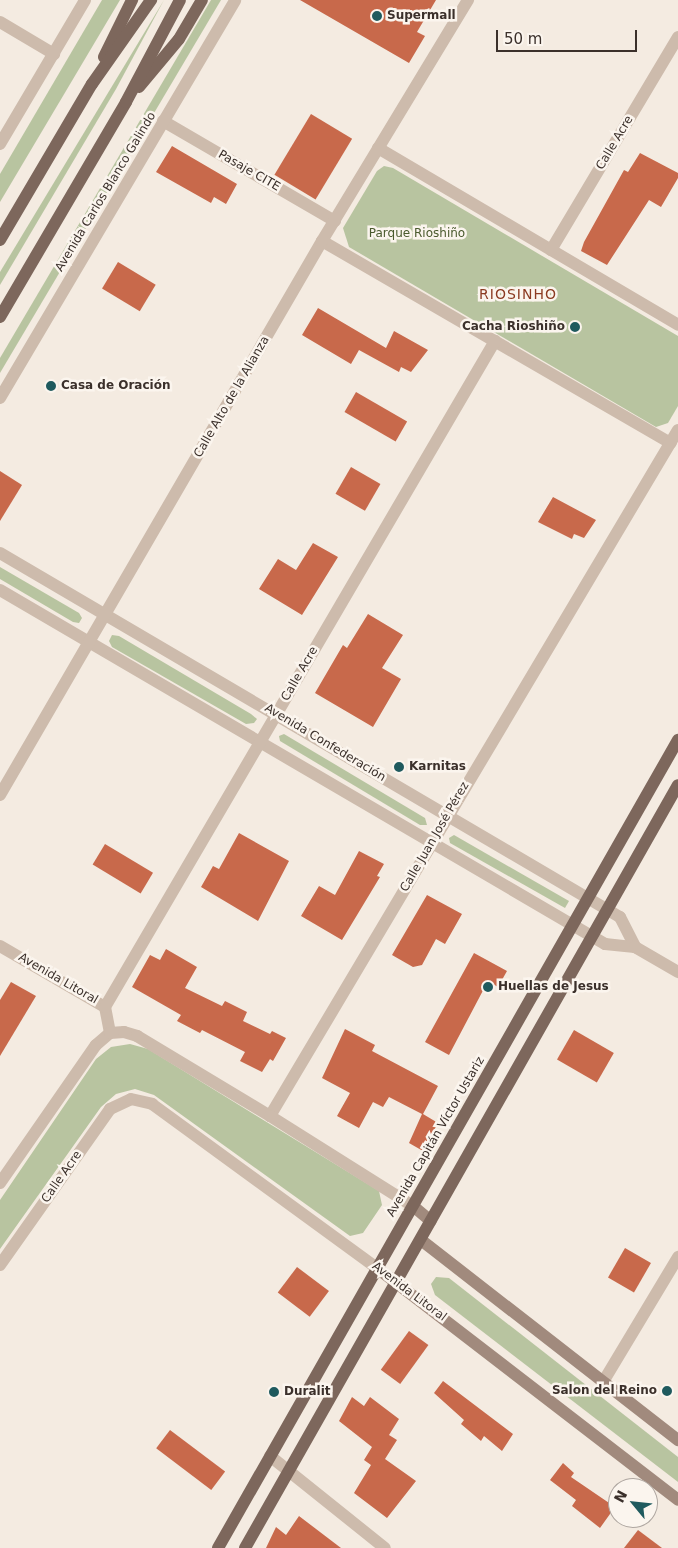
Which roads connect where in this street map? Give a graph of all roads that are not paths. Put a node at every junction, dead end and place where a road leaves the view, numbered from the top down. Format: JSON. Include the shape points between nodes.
{"nodes":[{"id":1,"x":86,"y":0,"type":"edge"},
{"id":2,"x":132,"y":0,"type":"edge"},
{"id":3,"x":151,"y":0,"type":"edge"},
{"id":4,"x":180,"y":0,"type":"edge"},
{"id":5,"x":202,"y":0,"type":"edge"},
{"id":6,"x":235,"y":0,"type":"edge"},
{"id":7,"x":468,"y":0,"type":"edge"},
{"id":8,"x":0,"y":22,"type":"edge"},
{"id":9,"x":678,"y":37,"type":"edge"},
{"id":10,"x":54,"y":54,"type":"junction"},
{"id":11,"x":92,"y":84,"type":"junction"},
{"id":12,"x":126,"y":102,"type":"junction"},
{"id":13,"x":163,"y":121,"type":"junction"},
{"id":14,"x":0,"y":144,"type":"edge"},
{"id":15,"x":378,"y":148,"type":"junction"},
{"id":16,"x":335,"y":221,"type":"junction"},
{"id":17,"x":0,"y":240,"type":"edge"},
{"id":18,"x":322,"y":241,"type":"junction"},
{"id":19,"x":551,"y":250,"type":"junction"},
{"id":20,"x":0,"y":316,"type":"edge"},
{"id":21,"x":678,"y":325,"type":"edge"},
{"id":22,"x":495,"y":342,"type":"junction"},
{"id":23,"x":0,"y":398,"type":"edge"},
{"id":24,"x":678,"y":430,"type":"edge"},
{"id":25,"x":671,"y":443,"type":"junction"},
{"id":26,"x":0,"y":553,"type":"edge"},
{"id":27,"x":0,"y":590,"type":"edge"},
{"id":28,"x":106,"y":614,"type":"junction"},
{"id":29,"x":90,"y":641,"type":"junction"},
{"id":30,"x":277,"y":713,"type":"junction"},
{"id":31,"x":678,"y":740,"type":"edge"},
{"id":32,"x":260,"y":742,"type":"junction"},
{"id":33,"x":678,"y":785,"type":"edge"},
{"id":34,"x":0,"y":795,"type":"edge"},
{"id":35,"x":446,"y":817,"type":"junction"},
{"id":36,"x":431,"y":844,"type":"junction"},
{"id":37,"x":588,"y":898,"type":"junction"},
{"id":38,"x":608,"y":909,"type":"junction"},
{"id":39,"x":573,"y":925,"type":"junction"},
{"id":40,"x":592,"y":936,"type":"junction"},
{"id":41,"x":0,"y":946,"type":"edge"},
{"id":42,"x":635,"y":947,"type":"junction"},
{"id":43,"x":678,"y":972,"type":"edge"},
{"id":44,"x":106,"y":1007,"type":"junction"},
{"id":45,"x":110,"y":1034,"type":"junction"},
{"id":46,"x":131,"y":1099,"type":"joint"},
{"id":47,"x":270,"y":1116,"type":"junction"},
{"id":48,"x":0,"y":1183,"type":"edge"},
{"id":49,"x":413,"y":1206,"type":"junction"},
{"id":50,"x":431,"y":1221,"type":"junction"},
{"id":51,"x":421,"y":1240,"type":"junction"},
{"id":52,"x":678,"y":1257,"type":"edge"},
{"id":53,"x":0,"y":1265,"type":"edge"},
{"id":54,"x":377,"y":1268,"type":"junction"},
{"id":55,"x":396,"y":1283,"type":"junction"},
{"id":56,"x":604,"y":1382,"type":"junction"},
{"id":57,"x":678,"y":1440,"type":"edge"},
{"id":58,"x":270,"y":1456,"type":"junction"},
{"id":59,"x":288,"y":1471,"type":"junction"},
{"id":60,"x":678,"y":1500,"type":"edge"},
{"id":61,"x":218,"y":1548,"type":"edge"},
{"id":62,"x":245,"y":1548,"type":"edge"},
{"id":63,"x":385,"y":1548,"type":"edge"}],
"edges":[{"from":1,"to":10,"type":"street"},
{"from":2,"to":11,"type":"main road"},
{"from":3,"to":11,"type":"main road"},
{"from":4,"to":12,"type":"main road"},
{"from":5,"to":12,"type":"main road","via":[[179,39]]},
{"from":6,"to":13,"type":"street","name":"Avenida Carlos Blanco Galindo"},
{"from":7,"to":15,"type":"street","name":"Calle Alto de la Alianza"},
{"from":8,"to":10,"type":"street"},
{"from":9,"to":19,"type":"street","name":"Calle Acre"},
{"from":10,"to":14,"type":"street"},
{"from":11,"to":17,"type":"main road"},
{"from":12,"to":20,"type":"main road"},
{"from":13,"to":16,"type":"street","name":"Pasaje CITE"},
{"from":13,"to":23,"type":"street","name":"Avenida Carlos Blanco Galindo"},
{"from":15,"to":16,"type":"street","name":"Calle Alto de la Alianza"},
{"from":15,"to":19,"type":"street"},
{"from":16,"to":18,"type":"street","name":"Calle Alto de la Alianza"},
{"from":18,"to":22,"type":"street"},
{"from":18,"to":28,"type":"street","name":"Calle Alto de la Alianza"},
{"from":19,"to":21,"type":"street"},
{"from":22,"to":25,"type":"street"},
{"from":22,"to":30,"type":"street","name":"Calle Acre"},
{"from":24,"to":25,"type":"street","name":"Calle Juan José Pérez"},
{"from":25,"to":35,"type":"street","name":"Calle Juan José Pérez"},
{"from":26,"to":28,"type":"street","name":"Avenida Confederación"},
{"from":27,"to":29,"type":"street"},
{"from":28,"to":29,"type":"street","name":"Calle Alto de la Alianza"},
{"from":28,"to":30,"type":"street","name":"Avenida Confederación"},
{"from":29,"to":32,"type":"street"},
{"from":29,"to":34,"type":"street","name":"Calle Alto de la Alianza"},
{"from":30,"to":32,"type":"street","name":"Calle Acre"},
{"from":30,"to":35,"type":"street","name":"Avenida Confederación"},
{"from":31,"to":37,"type":"main road","name":"Avenida Capitán Víctor Ustariz"},
{"from":32,"to":36,"type":"street"},
{"from":32,"to":44,"type":"street","name":"Calle Acre"},
{"from":33,"to":38,"type":"main road"},
{"from":35,"to":36,"type":"street","name":"Calle Juan José Pérez"},
{"from":35,"to":37,"type":"street","name":"Avenida Confederación"},
{"from":36,"to":39,"type":"street"},
{"from":36,"to":47,"type":"street","name":"Calle Juan José Pérez"},
{"from":37,"to":38,"type":"street","name":"Avenida Confederación"},
{"from":37,"to":39,"type":"main road","name":"Avenida Capitán Víctor Ustariz"},
{"from":38,"to":40,"type":"main road"},
{"from":38,"to":42,"type":"street","name":"Avenida Confederación","via":[[620,917]]},
{"from":39,"to":40,"type":"street"},
{"from":39,"to":49,"type":"main road","name":"Avenida Capitán Víctor Ustariz"},
{"from":40,"to":42,"type":"street","via":[[605,944]]},
{"from":40,"to":50,"type":"main road"},
{"from":41,"to":44,"type":"street","name":"Avenida Litoral"},
{"from":42,"to":43,"type":"street"},
{"from":44,"to":45,"type":"street","name":"Avenida Litoral"},
{"from":45,"to":47,"type":"street","via":[[124,1032],[137,1036]]},
{"from":45,"to":48,"type":"street","via":[[96,1045],[66,1084]]},
{"from":46,"to":53,"type":"street","name":"Calle Acre","via":[[110,1109]]},
{"from":46,"to":54,"type":"street","name":"Avenida Litoral","via":[[152,1104]]},
{"from":47,"to":49,"type":"street"},
{"from":49,"to":50,"type":"main road"},
{"from":49,"to":54,"type":"main road","name":"Avenida Capitán Víctor Ustariz"},
{"from":50,"to":51,"type":"main road"},
{"from":51,"to":55,"type":"main road"},
{"from":51,"to":56,"type":"main road"},
{"from":52,"to":56,"type":"street"},
{"from":54,"to":55,"type":"main road","name":"Avenida Litoral"},
{"from":54,"to":58,"type":"main road","name":"Avenida Capitán Víctor Ustariz"},
{"from":55,"to":59,"type":"main road"},
{"from":55,"to":60,"type":"main road","name":"Avenida Litoral"},
{"from":56,"to":57,"type":"main road"},
{"from":58,"to":59,"type":"street"},
{"from":58,"to":61,"type":"main road","name":"Avenida Capitán Víctor Ustariz"},
{"from":59,"to":62,"type":"main road"},
{"from":59,"to":63,"type":"street"}]}
